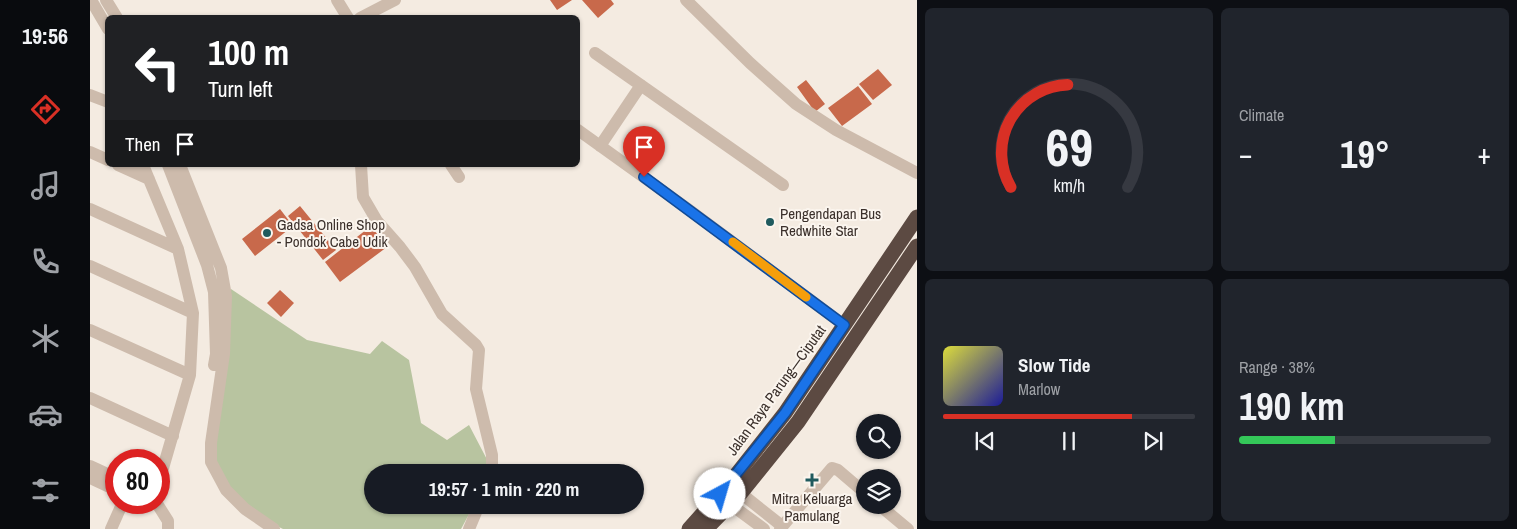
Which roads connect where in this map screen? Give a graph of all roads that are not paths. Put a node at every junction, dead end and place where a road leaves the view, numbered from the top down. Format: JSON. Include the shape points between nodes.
{"nodes":[{"id":1,"x":91,"y":0,"type":"edge"},
{"id":2,"x":106,"y":0,"type":"edge"},
{"id":3,"x":338,"y":0,"type":"edge"},
{"id":4,"x":395,"y":0,"type":"edge"},
{"id":5,"x":686,"y":0,"type":"edge"},
{"id":6,"x":115,"y":15,"type":"edge"},
{"id":7,"x":346,"y":15,"type":"edge"},
{"id":8,"x":366,"y":15,"type":"edge"},
{"id":9,"x":105,"y":24,"type":"edge"},
{"id":10,"x":595,"y":53,"type":"dead end"},
{"id":11,"x":641,"y":85,"type":"junction"},
{"id":12,"x":90,"y":95,"type":"edge"},
{"id":13,"x":105,"y":101,"type":"edge"},
{"id":14,"x":580,"y":131,"type":"edge"},
{"id":15,"x":600,"y":146,"type":"junction"},
{"id":16,"x":90,"y":152,"type":"edge"},
{"id":17,"x":105,"y":159,"type":"edge"},
{"id":18,"x":122,"y":167,"type":"edge"},
{"id":19,"x":144,"y":167,"type":"edge"},
{"id":20,"x":169,"y":167,"type":"edge"},
{"id":21,"x":181,"y":167,"type":"edge"},
{"id":22,"x":361,"y":167,"type":"edge"},
{"id":23,"x":452,"y":167,"type":"edge"},
{"id":24,"x":917,"y":173,"type":"edge"},
{"id":25,"x":459,"y":177,"type":"dead end"},
{"id":26,"x":148,"y":179,"type":"junction"},
{"id":27,"x":784,"y":185,"type":"dead end"},
{"id":28,"x":90,"y":209,"type":"edge"},
{"id":29,"x":917,"y":217,"type":"edge"},
{"id":30,"x":917,"y":246,"type":"edge"},
{"id":31,"x":178,"y":249,"type":"junction"},
{"id":32,"x":90,"y":266,"type":"edge"},
{"id":33,"x":193,"y":313,"type":"junction"},
{"id":34,"x":844,"y":325,"type":"junction"},
{"id":35,"x":90,"y":330,"type":"edge"},
{"id":36,"x":858,"y":334,"type":"junction"},
{"id":37,"x":190,"y":375,"type":"junction"},
{"id":38,"x":90,"y":398,"type":"edge"},
{"id":39,"x":173,"y":436,"type":"junction"},
{"id":40,"x":169,"y":449,"type":"edge"},
{"id":41,"x":492,"y":464,"type":"edge"},
{"id":42,"x":90,"y":466,"type":"edge"},
{"id":43,"x":105,"y":473,"type":"edge"},
{"id":44,"x":90,"y":478,"type":"edge"},
{"id":45,"x":105,"y":485,"type":"edge"},
{"id":46,"x":856,"y":485,"type":"edge"},
{"id":47,"x":733,"y":494,"type":"junction"},
{"id":48,"x":118,"y":514,"type":"edge"},
{"id":49,"x":164,"y":514,"type":"edge"},
{"id":50,"x":476,"y":514,"type":"edge"},
{"id":51,"x":890,"y":514,"type":"edge"},
{"id":52,"x":781,"y":528,"type":"edge"},
{"id":53,"x":111,"y":529,"type":"edge"},
{"id":54,"x":168,"y":529,"type":"edge"},
{"id":55,"x":262,"y":529,"type":"edge"},
{"id":56,"x":274,"y":529,"type":"edge"},
{"id":57,"x":469,"y":529,"type":"edge"},
{"id":58,"x":689,"y":529,"type":"edge"},
{"id":59,"x":706,"y":529,"type":"edge"},
{"id":60,"x":764,"y":529,"type":"edge"},
{"id":61,"x":908,"y":529,"type":"edge"}],
"edges":[{"from":1,"to":9,"type":"street"},
{"from":2,"to":6,"type":"street"},
{"from":3,"to":7,"type":"street"},
{"from":4,"to":8,"type":"street"},
{"from":5,"to":24,"type":"street","via":[[796,104],[836,130]]},
{"from":10,"to":11,"type":"street"},
{"from":11,"to":15,"type":"street"},
{"from":11,"to":27,"type":"street"},
{"from":12,"to":13,"type":"street"},
{"from":14,"to":15,"type":"street"},
{"from":15,"to":34,"type":"street"},
{"from":16,"to":17,"type":"street"},
{"from":18,"to":26,"type":"street"},
{"from":19,"to":26,"type":"street"},
{"from":20,"to":55,"type":"street","via":[[208,265],[214,292],[216,354],[203,463],[218,492],[237,512]]},
{"from":21,"to":56,"type":"street","via":[[221,268],[226,296],[224,354],[211,462],[226,490],[245,510]]},
{"from":22,"to":41,"type":"street","via":[[363,198],[377,221],[415,267],[442,314],[479,350],[476,389]]},
{"from":23,"to":25,"type":"street"},
{"from":26,"to":31,"type":"street"},
{"from":28,"to":31,"type":"street"},
{"from":29,"to":34,"type":"highway","name":"Jalan Raya Parung—Ciputat"},
{"from":30,"to":36,"type":"highway","name":"Jalan Raya Parung—Ciputat"},
{"from":31,"to":33,"type":"street"},
{"from":32,"to":33,"type":"street"},
{"from":33,"to":37,"type":"street"},
{"from":34,"to":36,"type":"highway"},
{"from":34,"to":47,"type":"highway","name":"Jalan Raya Parung—Ciputat"},
{"from":35,"to":37,"type":"street"},
{"from":36,"to":47,"type":"highway","name":"Jalan Raya Parung—Ciputat","via":[[798,422]]},
{"from":37,"to":39,"type":"street"},
{"from":38,"to":39,"type":"street"},
{"from":39,"to":40,"type":"street"},
{"from":42,"to":43,"type":"street"},
{"from":44,"to":45,"type":"street"},
{"from":46,"to":52,"type":"street","via":[[832,468]]},
{"from":47,"to":52,"type":"street"},
{"from":47,"to":58,"type":"highway","name":"Jalan Raya Parung—Ciputat"},
{"from":47,"to":59,"type":"highway","name":"Jalan Raya Parung—Ciputat"},
{"from":47,"to":60,"type":"street"},
{"from":48,"to":53,"type":"street"},
{"from":49,"to":54,"type":"street"},
{"from":50,"to":57,"type":"street"},
{"from":51,"to":61,"type":"street"}]}
